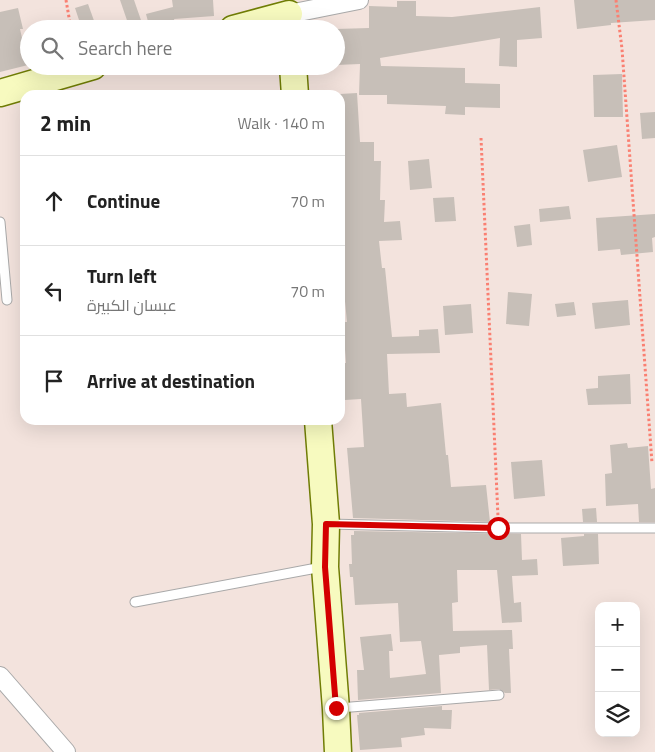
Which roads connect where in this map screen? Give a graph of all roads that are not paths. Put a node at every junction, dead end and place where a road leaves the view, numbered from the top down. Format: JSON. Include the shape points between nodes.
{"nodes":[{"id":1,"x":359,"y":0,"type":"edge"},
{"id":2,"x":289,"y":14,"type":"edge"},
{"id":3,"x":267,"y":20,"type":"edge"},
{"id":4,"x":62,"y":75,"type":"edge"},
{"id":5,"x":294,"y":75,"type":"edge"},
{"id":6,"x":295,"y":90,"type":"edge"},
{"id":7,"x":0,"y":93,"type":"edge"},
{"id":8,"x":0,"y":222,"type":"edge"},
{"id":9,"x":7,"y":300,"type":"dead end"},
{"id":10,"x":318,"y":425,"type":"edge"},
{"id":11,"x":326,"y":524,"type":"junction"},
{"id":12,"x":655,"y":528,"type":"edge"},
{"id":13,"x":325,"y":567,"type":"junction"},
{"id":14,"x":135,"y":602,"type":"dead end"},
{"id":15,"x":2,"y":684,"type":"edge"},
{"id":16,"x":499,"y":695,"type":"dead end"},
{"id":17,"x":336,"y":708,"type":"junction"},
{"id":18,"x":66,"y":752,"type":"edge"},
{"id":19,"x":338,"y":752,"type":"edge"}],
"edges":[{"from":1,"to":2,"type":"street"},
{"from":2,"to":3,"type":"main road"},
{"from":4,"to":7,"type":"main road"},
{"from":5,"to":6,"type":"main road"},
{"from":8,"to":9,"type":"lane"},
{"from":10,"to":11,"type":"main road"},
{"from":11,"to":12,"type":"lane"},
{"from":11,"to":13,"type":"main road"},
{"from":13,"to":14,"type":"lane"},
{"from":13,"to":17,"type":"main road"},
{"from":15,"to":18,"type":"street"},
{"from":16,"to":17,"type":"lane"},
{"from":17,"to":19,"type":"main road"}]}
